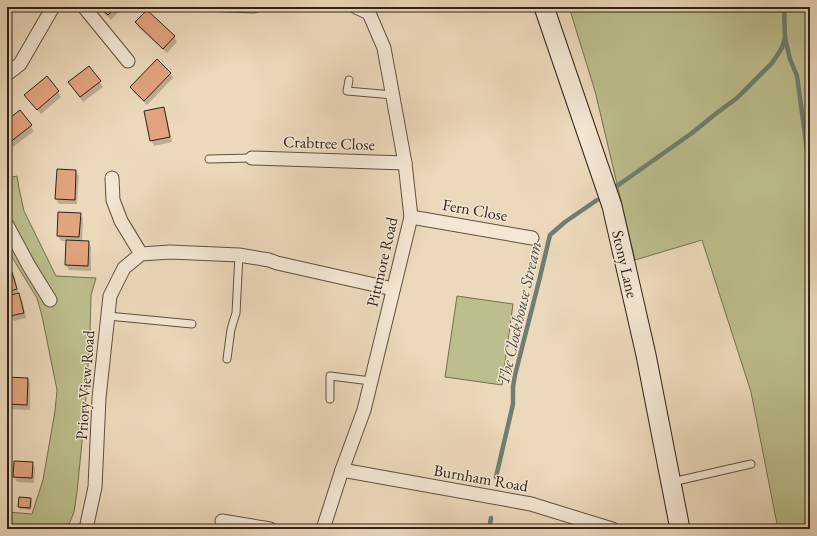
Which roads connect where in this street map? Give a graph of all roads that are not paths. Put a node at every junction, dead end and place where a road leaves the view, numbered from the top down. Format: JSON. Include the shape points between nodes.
{"nodes":[{"id":1,"x":53,"y":7,"type":"edge"},
{"id":2,"x":84,"y":7,"type":"edge"},
{"id":3,"x":204,"y":7,"type":"edge"},
{"id":4,"x":261,"y":7,"type":"edge"},
{"id":5,"x":356,"y":7,"type":"edge"},
{"id":6,"x":544,"y":7,"type":"edge"},
{"id":7,"x":128,"y":61,"type":"dead end"},
{"id":8,"x":7,"y":74,"type":"edge"},
{"id":9,"x":349,"y":80,"type":"dead end"},
{"id":10,"x":393,"y":95,"type":"junction"},
{"id":11,"x":252,"y":158,"type":"joint"},
{"id":12,"x":209,"y":159,"type":"dead end"},
{"id":13,"x":405,"y":163,"type":"junction"},
{"id":14,"x":112,"y":178,"type":"dead end"},
{"id":15,"x":411,"y":216,"type":"junction"},
{"id":16,"x":7,"y":225,"type":"edge"},
{"id":17,"x":532,"y":238,"type":"dead end"},
{"id":18,"x":141,"y":254,"type":"junction"},
{"id":19,"x":239,"y":254,"type":"junction"},
{"id":20,"x":393,"y":289,"type":"junction"},
{"id":21,"x":50,"y":300,"type":"dead end"},
{"id":22,"x":108,"y":316,"type":"junction"},
{"id":23,"x":192,"y":324,"type":"dead end"},
{"id":24,"x":227,"y":359,"type":"dead end"},
{"id":25,"x":371,"y":381,"type":"junction"},
{"id":26,"x":330,"y":400,"type":"dead end"},
{"id":27,"x":751,"y":464,"type":"dead end"},
{"id":28,"x":342,"y":470,"type":"junction"},
{"id":29,"x":671,"y":482,"type":"junction"},
{"id":30,"x":222,"y":521,"type":"dead end"},
{"id":31,"x":584,"y":525,"type":"edge"},
{"id":32,"x":86,"y":529,"type":"edge"},
{"id":33,"x":270,"y":529,"type":"edge"},
{"id":34,"x":323,"y":529,"type":"edge"},
{"id":35,"x":612,"y":529,"type":"edge"},
{"id":36,"x":680,"y":529,"type":"edge"}],
"edges":[{"from":1,"to":8,"type":"street","via":[[20,64]]},
{"from":2,"to":7,"type":"street"},
{"from":3,"to":4,"type":"lane"},
{"from":5,"to":10,"type":"street","name":"Pittmore Road","via":[[369,13],[384,48]]},
{"from":6,"to":29,"type":"main road","name":"Stony Lane","via":[[612,206],[646,355]]},
{"from":9,"to":10,"type":"lane","via":[[347,91]]},
{"from":10,"to":13,"type":"street","name":"Pittmore Road"},
{"from":11,"to":12,"type":"lane"},
{"from":11,"to":13,"type":"street","name":"Crabtree Close"},
{"from":13,"to":15,"type":"street","name":"Pittmore Road"},
{"from":14,"to":18,"type":"street","via":[[113,200],[121,221]]},
{"from":15,"to":17,"type":"street","name":"Fern Close"},
{"from":15,"to":20,"type":"street","name":"Pittmore Road"},
{"from":16,"to":21,"type":"street"},
{"from":18,"to":19,"type":"street"},
{"from":18,"to":22,"type":"street","name":"Priory View Road","via":[[124,268],[110,296]]},
{"from":19,"to":20,"type":"street"},
{"from":19,"to":24,"type":"lane","via":[[236,313]]},
{"from":20,"to":25,"type":"street","name":"Pittmore Road"},
{"from":22,"to":23,"type":"lane"},
{"from":22,"to":32,"type":"street","name":"Priory View Road","via":[[99,398],[95,487]]},
{"from":25,"to":26,"type":"lane","via":[[330,376]]},
{"from":25,"to":28,"type":"street","name":"Pittmore Road","via":[[364,410]]},
{"from":27,"to":29,"type":"lane"},
{"from":28,"to":31,"type":"street","name":"Burnham Road","via":[[531,504]]},
{"from":28,"to":34,"type":"street","name":"Pittmore Road"},
{"from":29,"to":36,"type":"main road","name":"Stony Lane"},
{"from":30,"to":33,"type":"street"},
{"from":31,"to":35,"type":"street","name":"Burnham Road"}]}
